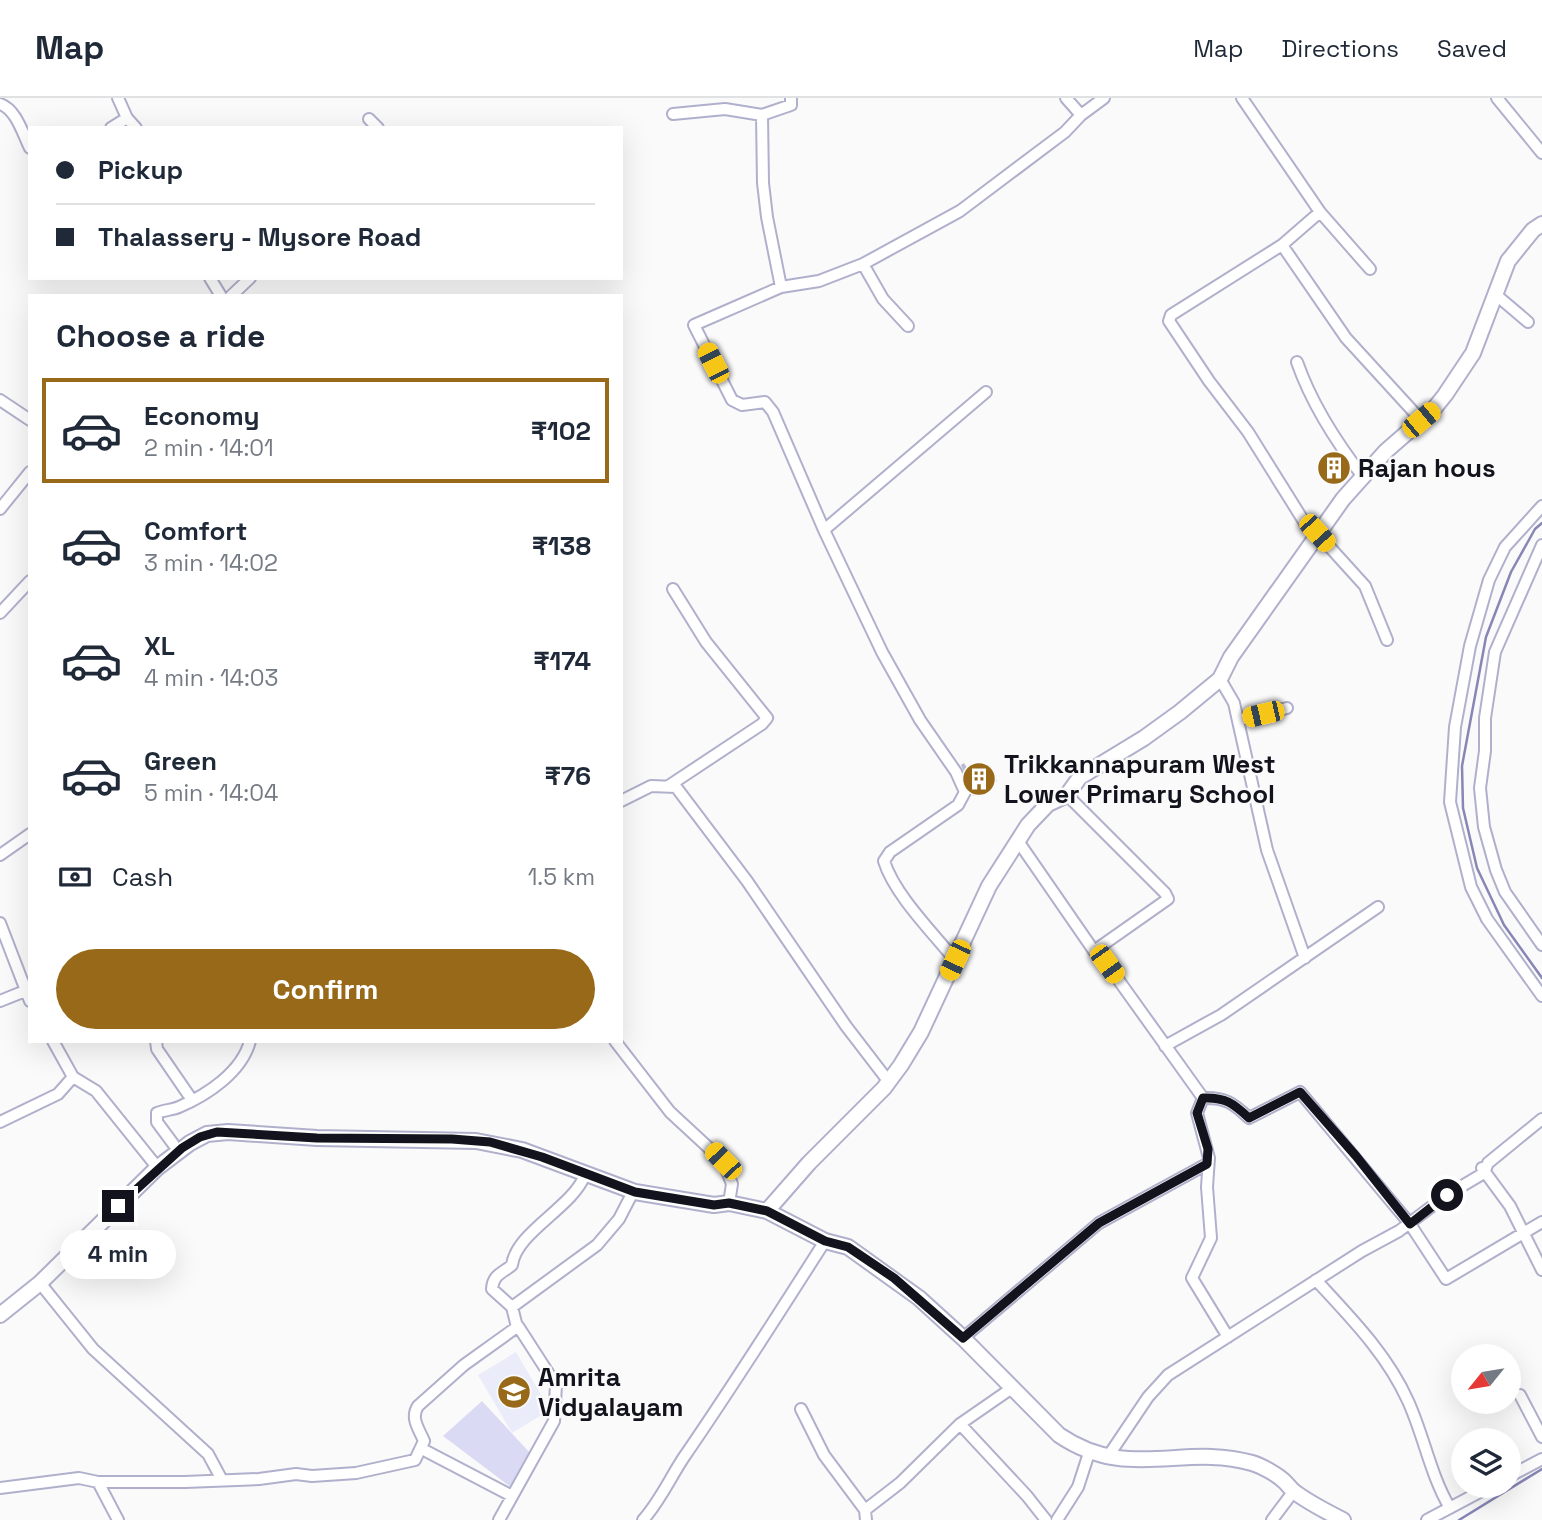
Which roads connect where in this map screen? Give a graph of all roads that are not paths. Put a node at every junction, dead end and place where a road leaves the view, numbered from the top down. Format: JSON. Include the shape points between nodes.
{"nodes":[{"id":1,"x":118,"y":98,"type":"edge"},
{"id":2,"x":791,"y":98,"type":"edge"},
{"id":3,"x":1066,"y":98,"type":"edge"},
{"id":4,"x":1104,"y":98,"type":"edge"},
{"id":5,"x":1242,"y":98,"type":"edge"},
{"id":6,"x":1497,"y":98,"type":"edge"},
{"id":7,"x":0,"y":104,"type":"edge"},
{"id":8,"x":673,"y":114,"type":"dead end"},
{"id":9,"x":762,"y":115,"type":"junction"},
{"id":10,"x":1081,"y":115,"type":"junction"},
{"id":11,"x":127,"y":118,"type":"junction"},
{"id":12,"x":369,"y":119,"type":"dead end"},
{"id":13,"x":114,"y":126,"type":"edge"},
{"id":14,"x":134,"y":126,"type":"edge"},
{"id":15,"x":376,"y":126,"type":"edge"},
{"id":16,"x":28,"y":144,"type":"edge"},
{"id":17,"x":1542,"y":153,"type":"edge"},
{"id":18,"x":1320,"y":212,"type":"junction"},
{"id":19,"x":1542,"y":223,"type":"edge"},
{"id":20,"x":1282,"y":245,"type":"junction"},
{"id":21,"x":863,"y":264,"type":"junction"},
{"id":22,"x":1370,"y":269,"type":"dead end"},
{"id":23,"x":248,"y":280,"type":"edge"},
{"id":24,"x":781,"y":287,"type":"junction"},
{"id":25,"x":233,"y":294,"type":"edge"},
{"id":26,"x":1495,"y":294,"type":"junction"},
{"id":27,"x":1528,"y":322,"type":"dead end"},
{"id":28,"x":908,"y":326,"type":"dead end"},
{"id":29,"x":1297,"y":362,"type":"dead end"},
{"id":30,"x":986,"y":392,"type":"dead end"},
{"id":31,"x":0,"y":400,"type":"edge"},
{"id":32,"x":28,"y":419,"type":"edge"},
{"id":33,"x":1421,"y":420,"type":"junction"},
{"id":34,"x":28,"y":474,"type":"edge"},
{"id":35,"x":1364,"y":478,"type":"junction"},
{"id":36,"x":1542,"y":506,"type":"edge"},
{"id":37,"x":0,"y":509,"type":"edge"},
{"id":38,"x":824,"y":530,"type":"junction"},
{"id":39,"x":1317,"y":533,"type":"junction"},
{"id":40,"x":1542,"y":545,"type":"edge"},
{"id":41,"x":28,"y":583,"type":"edge"},
{"id":42,"x":673,"y":589,"type":"dead end"},
{"id":43,"x":0,"y":613,"type":"edge"},
{"id":44,"x":1387,"y":640,"type":"dead end"},
{"id":45,"x":1220,"y":679,"type":"junction"},
{"id":46,"x":1287,"y":708,"type":"dead end"},
{"id":47,"x":1238,"y":720,"type":"junction"},
{"id":48,"x":670,"y":785,"type":"junction"},
{"id":49,"x":1067,"y":795,"type":"junction"},
{"id":50,"x":623,"y":800,"type":"edge"},
{"id":51,"x":28,"y":835,"type":"edge"},
{"id":52,"x":1018,"y":841,"type":"junction"},
{"id":53,"x":0,"y":855,"type":"edge"},
{"id":54,"x":1378,"y":907,"type":"dead end"},
{"id":55,"x":0,"y":923,"type":"edge"},
{"id":56,"x":1542,"y":945,"type":"edge"},
{"id":57,"x":1094,"y":951,"type":"junction"},
{"id":58,"x":1306,"y":958,"type":"junction"},
{"id":59,"x":955,"y":960,"type":"junction"},
{"id":60,"x":28,"y":994,"type":"edge"},
{"id":61,"x":1542,"y":996,"type":"edge"},
{"id":62,"x":0,"y":1001,"type":"edge"},
{"id":63,"x":54,"y":1043,"type":"edge"},
{"id":64,"x":156,"y":1043,"type":"edge"},
{"id":65,"x":250,"y":1043,"type":"edge"},
{"id":66,"x":617,"y":1043,"type":"edge"},
{"id":67,"x":1165,"y":1046,"type":"junction"},
{"id":68,"x":73,"y":1077,"type":"junction"},
{"id":69,"x":889,"y":1082,"type":"junction"},
{"id":70,"x":1203,"y":1098,"type":"junction"},
{"id":71,"x":192,"y":1100,"type":"junction"},
{"id":72,"x":1542,"y":1119,"type":"edge"},
{"id":73,"x":0,"y":1122,"type":"edge"},
{"id":74,"x":174,"y":1144,"type":"junction"},
{"id":75,"x":153,"y":1162,"type":"junction"},
{"id":76,"x":1207,"y":1164,"type":"junction"},
{"id":77,"x":1482,"y":1169,"type":"junction"},
{"id":78,"x":585,"y":1175,"type":"junction"},
{"id":79,"x":633,"y":1192,"type":"junction"},
{"id":80,"x":729,"y":1203,"type":"junction"},
{"id":81,"x":767,"y":1211,"type":"junction"},
{"id":82,"x":1542,"y":1222,"type":"edge"},
{"id":83,"x":1410,"y":1224,"type":"junction"},
{"id":84,"x":1523,"y":1231,"type":"junction"},
{"id":85,"x":825,"y":1241,"type":"junction"},
{"id":86,"x":848,"y":1247,"type":"junction"},
{"id":87,"x":1542,"y":1270,"type":"edge"},
{"id":88,"x":1317,"y":1280,"type":"junction"},
{"id":89,"x":33,"y":1285,"type":"junction"},
{"id":90,"x":0,"y":1305,"type":"edge"},
{"id":91,"x":512,"y":1307,"type":"junction"},
{"id":92,"x":0,"y":1315,"type":"edge"},
{"id":93,"x":518,"y":1326,"type":"junction"},
{"id":94,"x":1228,"y":1337,"type":"junction"},
{"id":95,"x":963,"y":1338,"type":"junction"},
{"id":96,"x":1012,"y":1388,"type":"junction"},
{"id":97,"x":1521,"y":1397,"type":"edge"},
{"id":98,"x":802,"y":1409,"type":"dead end"},
{"id":99,"x":960,"y":1424,"type":"junction"},
{"id":100,"x":1542,"y":1437,"type":"edge"},
{"id":101,"x":422,"y":1449,"type":"junction"},
{"id":102,"x":1089,"y":1453,"type":"junction"},
{"id":103,"x":1107,"y":1458,"type":"junction"},
{"id":104,"x":1542,"y":1459,"type":"edge"},
{"id":105,"x":1521,"y":1470,"type":"edge"},
{"id":106,"x":222,"y":1480,"type":"junction"},
{"id":107,"x":98,"y":1482,"type":"junction"},
{"id":108,"x":0,"y":1488,"type":"edge"},
{"id":109,"x":1293,"y":1492,"type":"junction"},
{"id":110,"x":512,"y":1496,"type":"junction"},
{"id":111,"x":1469,"y":1498,"type":"edge"},
{"id":112,"x":1450,"y":1508,"type":"junction"},
{"id":113,"x":865,"y":1515,"type":"edge"},
{"id":114,"x":118,"y":1520,"type":"edge"},
{"id":115,"x":499,"y":1520,"type":"edge"},
{"id":116,"x":643,"y":1520,"type":"edge"},
{"id":117,"x":1046,"y":1520,"type":"edge"},
{"id":118,"x":1057,"y":1520,"type":"edge"},
{"id":119,"x":1272,"y":1520,"type":"edge"},
{"id":120,"x":1343,"y":1520,"type":"edge"},
{"id":121,"x":1427,"y":1520,"type":"edge"}],
"edges":[{"from":1,"to":11,"type":"street"},
{"from":2,"to":9,"type":"street","via":[[791,105]]},
{"from":3,"to":10,"type":"street"},
{"from":4,"to":10,"type":"street"},
{"from":5,"to":18,"type":"street"},
{"from":6,"to":17,"type":"street"},
{"from":7,"to":16,"type":"street","via":[[6,106]]},
{"from":8,"to":9,"type":"street","via":[[725,109]]},
{"from":9,"to":24,"type":"street","via":[[763,183]]},
{"from":10,"to":21,"type":"street","via":[[960,211]]},
{"from":11,"to":13,"type":"street"},
{"from":11,"to":14,"type":"street"},
{"from":12,"to":15,"type":"street"},
{"from":18,"to":20,"type":"street"},
{"from":18,"to":22,"type":"street"},
{"from":19,"to":26,"type":"main road","via":[[1508,261]]},
{"from":20,"to":33,"type":"street","via":[[1346,338]]},
{"from":20,"to":39,"type":"street","via":[[1171,315],[1169,321],[1248,432],[1308,528]]},
{"from":21,"to":24,"type":"street","via":[[819,281]]},
{"from":21,"to":28,"type":"street","via":[[883,299]]},
{"from":23,"to":25,"type":"street"},
{"from":24,"to":38,"type":"street","via":[[694,325],[732,400],[742,405],[765,402],[773,412]]},
{"from":26,"to":27,"type":"street"},
{"from":26,"to":33,"type":"main road","via":[[1473,353],[1445,395]]},
{"from":29,"to":35,"type":"street","via":[[1308,394]]},
{"from":30,"to":38,"type":"street"},
{"from":31,"to":32,"type":"street"},
{"from":33,"to":35,"type":"main road"},
{"from":34,"to":37,"type":"street"},
{"from":35,"to":39,"type":"main road"},
{"from":36,"to":61,"type":"street","via":[[1505,547],[1489,580],[1470,646],[1455,727],[1450,802],[1471,887],[1487,919]]},
{"from":38,"to":59,"type":"street","via":[[882,652],[965,792],[958,805],[890,852],[884,861]]},
{"from":39,"to":44,"type":"street","via":[[1365,586]]},
{"from":39,"to":45,"type":"main road"},
{"from":40,"to":56,"type":"street","via":[[1495,652],[1480,788],[1484,827],[1496,870],[1505,892]]},
{"from":41,"to":43,"type":"street"},
{"from":42,"to":48,"type":"street","via":[[706,642],[767,718]]},
{"from":45,"to":47,"type":"street"},
{"from":45,"to":49,"type":"main road","via":[[1144,738],[1080,777]]},
{"from":46,"to":47,"type":"street"},
{"from":47,"to":58,"type":"street","via":[[1267,850]]},
{"from":48,"to":50,"type":"street","via":[[651,786]]},
{"from":48,"to":69,"type":"street","via":[[679,790],[747,881]]},
{"from":49,"to":52,"type":"main road","via":[[1048,804]]},
{"from":49,"to":57,"type":"street","via":[[1168,899]]},
{"from":51,"to":53,"type":"street"},
{"from":52,"to":57,"type":"street"},
{"from":52,"to":59,"type":"main road","via":[[989,886]]},
{"from":54,"to":58,"type":"street"},
{"from":55,"to":60,"type":"street"},
{"from":57,"to":67,"type":"street"},
{"from":58,"to":67,"type":"street"},
{"from":59,"to":69,"type":"main road","via":[[921,1032]]},
{"from":60,"to":62,"type":"street"},
{"from":63,"to":68,"type":"street"},
{"from":64,"to":71,"type":"street"},
{"from":65,"to":71,"type":"street","via":[[238,1065]]},
{"from":66,"to":80,"type":"street","via":[[670,1112],[723,1161],[732,1184]]},
{"from":67,"to":70,"type":"street"},
{"from":68,"to":73,"type":"street","via":[[58,1094]]},
{"from":68,"to":75,"type":"street","via":[[96,1091]]},
{"from":69,"to":81,"type":"main road"},
{"from":70,"to":76,"type":"street","via":[[1197,1113],[1208,1149]]},
{"from":70,"to":83,"type":"street","via":[[1233,1102],[1249,1118],[1300,1092]]},
{"from":71,"to":74,"type":"street","via":[[155,1116]]},
{"from":72,"to":77,"type":"street"},
{"from":74,"to":75,"type":"main road"},
{"from":74,"to":80,"type":"main road","via":[[217,1124],[320,1131],[483,1133],[526,1144],[635,1185]]},
{"from":75,"to":89,"type":"main road"},
{"from":76,"to":94,"type":"street","via":[[1211,1238],[1192,1278]]},
{"from":76,"to":95,"type":"street","via":[[1099,1223]]},
{"from":77,"to":83,"type":"street"},
{"from":77,"to":84,"type":"street"},
{"from":78,"to":79,"type":"main road"},
{"from":78,"to":89,"type":"main road","via":[[490,1142],[217,1132],[190,1143],[157,1168]]},
{"from":78,"to":91,"type":"street","via":[[574,1196],[522,1243],[512,1265],[495,1279],[492,1289]]},
{"from":79,"to":80,"type":"main road","via":[[714,1205]]},
{"from":79,"to":91,"type":"street","via":[[597,1245]]},
{"from":80,"to":81,"type":"main road"},
{"from":81,"to":85,"type":"main road"},
{"from":81,"to":86,"type":"main road","via":[[780,1211],[814,1225]]},
{"from":82,"to":84,"type":"street"},
{"from":83,"to":84,"type":"street","via":[[1446,1279]]},
{"from":83,"to":88,"type":"street"},
{"from":84,"to":87,"type":"street"},
{"from":85,"to":86,"type":"main road"},
{"from":85,"to":116,"type":"street"},
{"from":86,"to":95,"type":"main road","via":[[894,1278]]},
{"from":88,"to":94,"type":"street"},
{"from":88,"to":112,"type":"street","via":[[1355,1319],[1392,1373],[1408,1401]]},
{"from":89,"to":90,"type":"main road"},
{"from":89,"to":92,"type":"main road"},
{"from":89,"to":106,"type":"street","via":[[100,1356],[208,1454]]},
{"from":91,"to":93,"type":"street"},
{"from":93,"to":101,"type":"street","via":[[418,1406],[414,1412],[424,1441]]},
{"from":93,"to":110,"type":"street","via":[[556,1385],[554,1421]]},
{"from":94,"to":103,"type":"street","via":[[1157,1385]]},
{"from":95,"to":96,"type":"main road"},
{"from":96,"to":99,"type":"street"},
{"from":96,"to":102,"type":"main road","via":[[1059,1435]]},
{"from":97,"to":100,"type":"street"},
{"from":98,"to":113,"type":"street","via":[[824,1455]]},
{"from":99,"to":113,"type":"street"},
{"from":99,"to":117,"type":"street"},
{"from":101,"to":106,"type":"street","via":[[415,1460],[356,1473]]},
{"from":101,"to":110,"type":"street"},
{"from":102,"to":103,"type":"main road"},
{"from":102,"to":118,"type":"street","via":[[1078,1488]]},
{"from":103,"to":109,"type":"main road","via":[[1219,1459],[1253,1464],[1284,1480]]},
{"from":104,"to":105,"type":"street"},
{"from":106,"to":107,"type":"street"},
{"from":107,"to":108,"type":"street","via":[[79,1478]]},
{"from":107,"to":114,"type":"street"},
{"from":109,"to":119,"type":"street"},
{"from":109,"to":120,"type":"main road"},
{"from":110,"to":115,"type":"street"},
{"from":111,"to":112,"type":"street"},
{"from":112,"to":121,"type":"street"}]}
